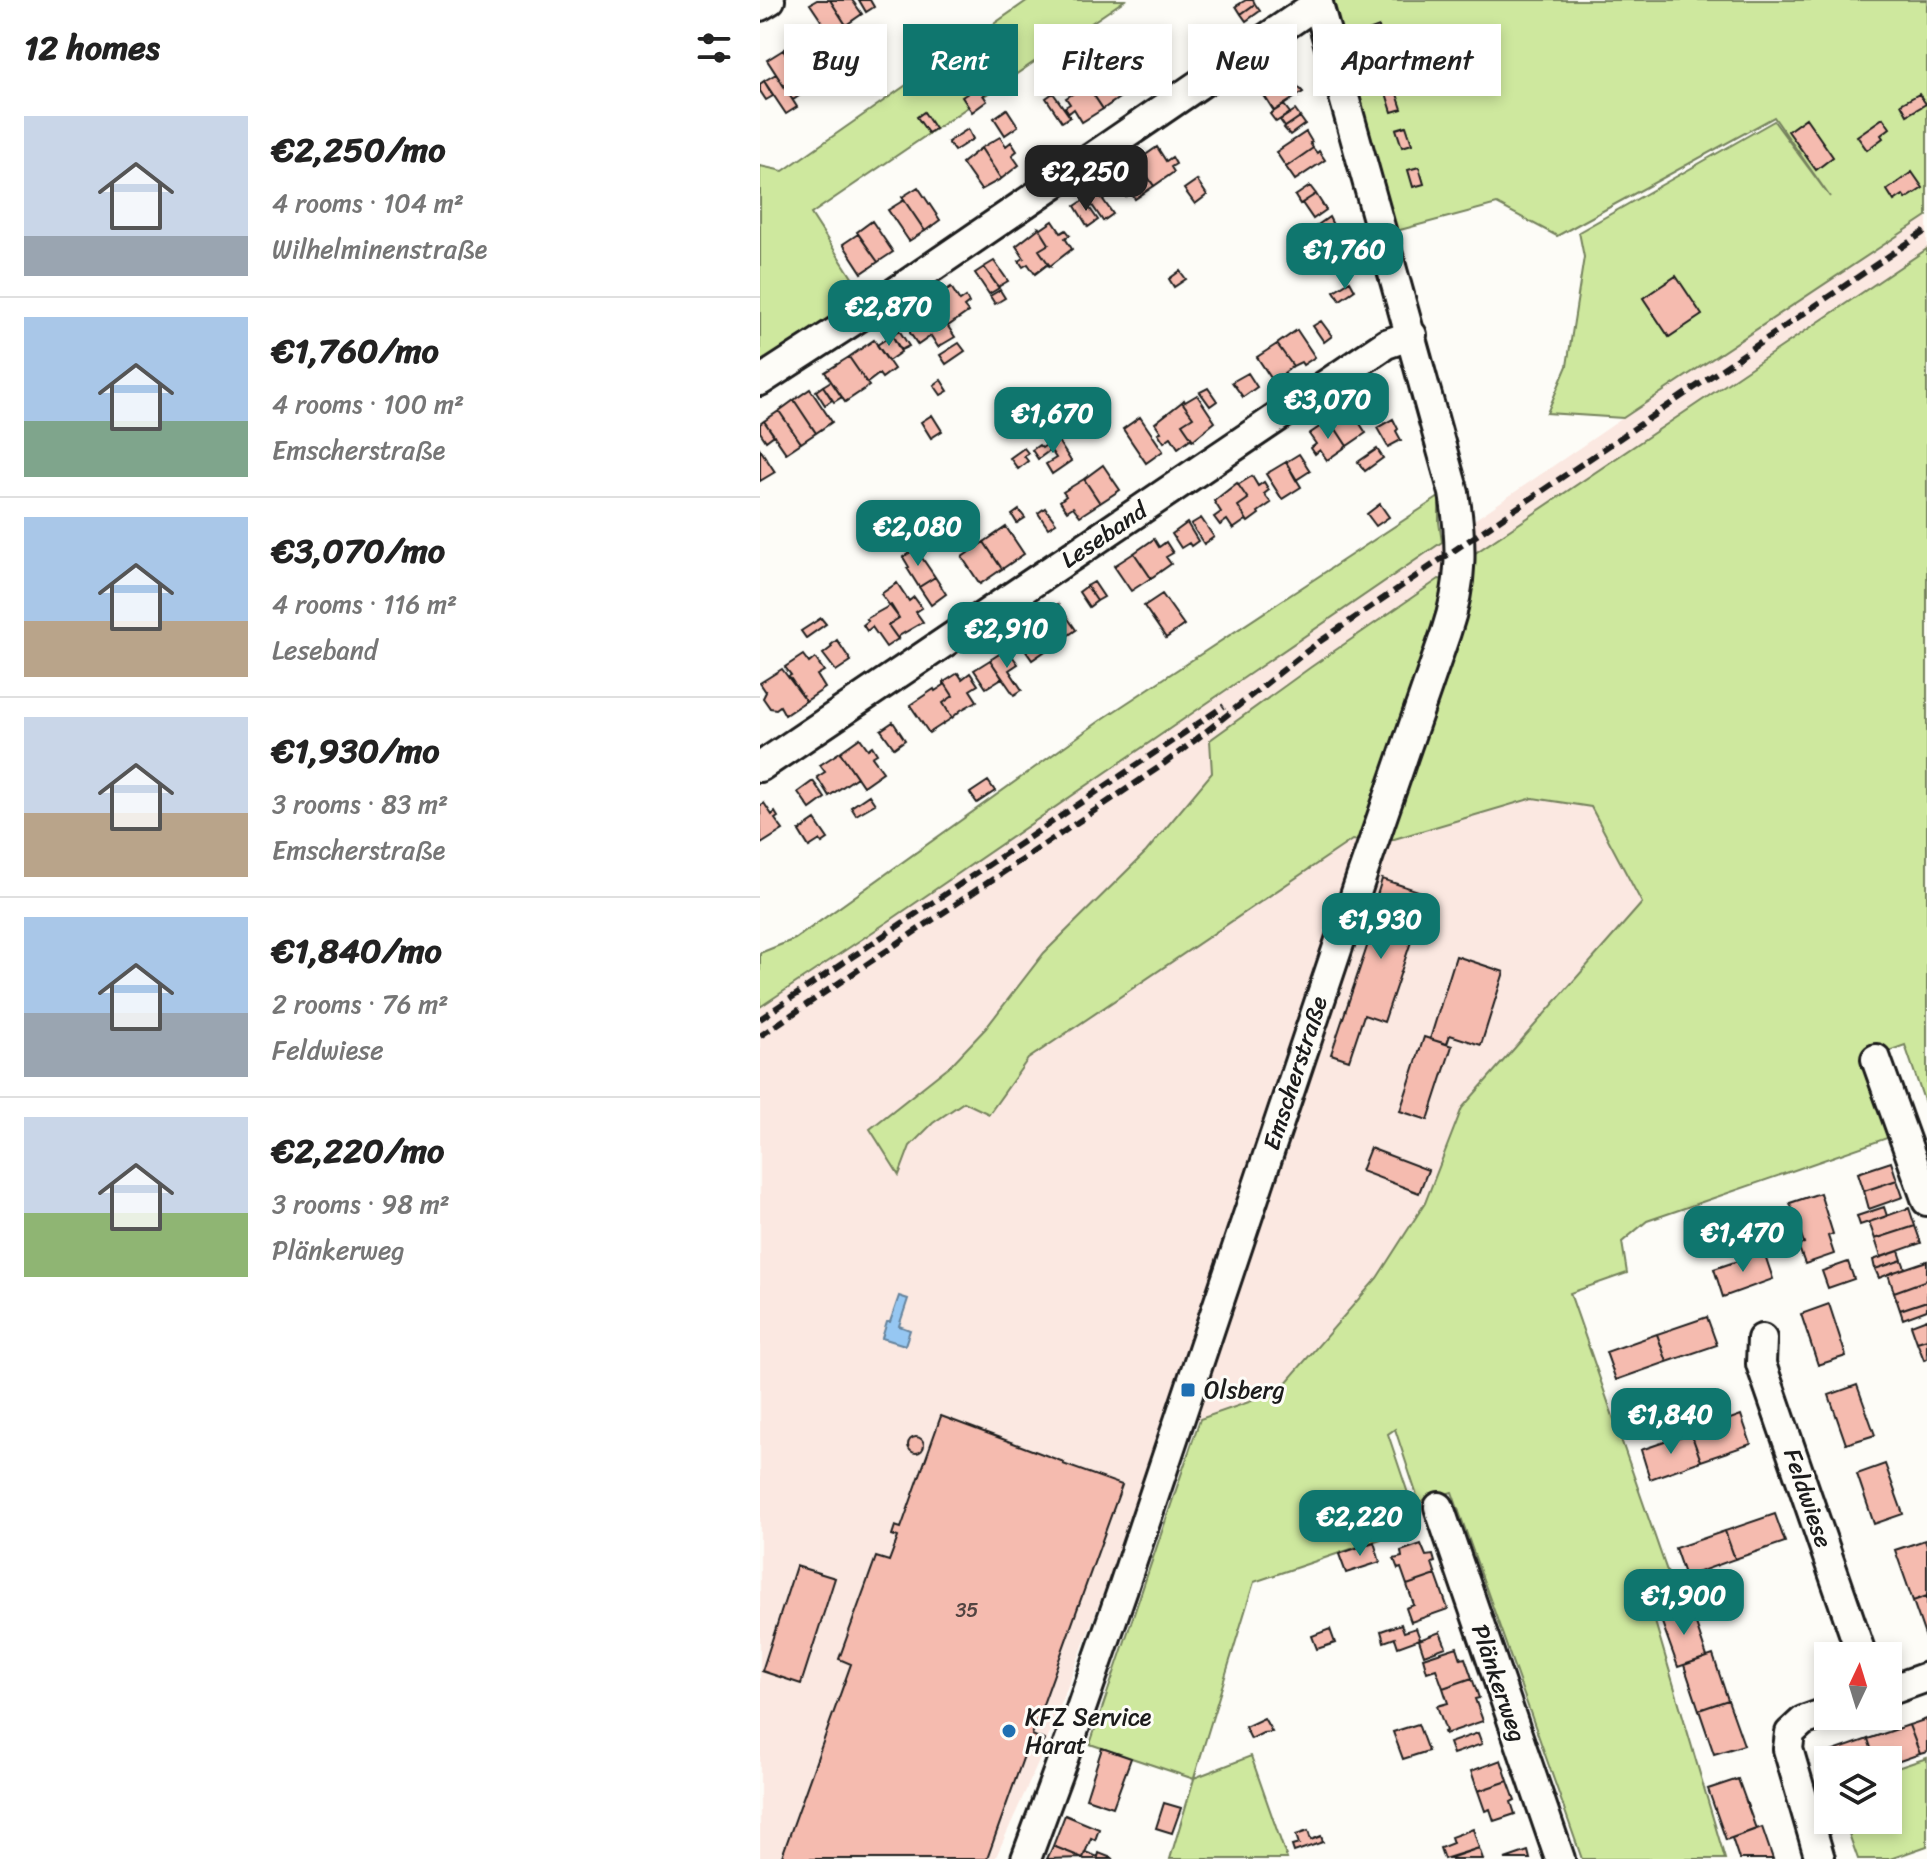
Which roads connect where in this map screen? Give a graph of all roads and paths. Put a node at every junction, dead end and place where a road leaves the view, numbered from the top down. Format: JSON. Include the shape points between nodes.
{"nodes":[{"id":1,"x":770,"y":0,"type":"edge"},
{"id":2,"x":1318,"y":1,"type":"edge"},
{"id":3,"x":760,"y":6,"type":"edge"},
{"id":4,"x":1412,"y":335,"type":"junction"},
{"id":5,"x":760,"y":381,"type":"edge"},
{"id":6,"x":760,"y":767,"type":"edge"},
{"id":7,"x":1876,"y":1059,"type":"dead end"},
{"id":8,"x":1927,"y":1201,"type":"edge"},
{"id":9,"x":1762,"y":1339,"type":"dead end"},
{"id":10,"x":1439,"y":1507,"type":"dead end"},
{"id":11,"x":1857,"y":1642,"type":"edge"},
{"id":12,"x":1927,"y":1677,"type":"edge"},
{"id":13,"x":1902,"y":1686,"type":"edge"},
{"id":14,"x":1814,"y":1717,"type":"edge"},
{"id":15,"x":1026,"y":1859,"type":"edge"},
{"id":16,"x":1560,"y":1859,"type":"edge"},
{"id":17,"x":1820,"y":1859,"type":"edge"}],
"edges":[{"from":1,"to":3,"type":"street"},
{"from":2,"to":4,"type":"street","name":"Emscherstraße"},
{"from":2,"to":5,"type":"street"},
{"from":4,"to":6,"type":"street","name":"Leseband","via":[[1386,344]]},
{"from":4,"to":15,"type":"street","name":"Emscherstraße","via":[[1458,518],[1460,562],[1453,612]]},
{"from":7,"to":8,"type":"street"},
{"from":9,"to":11,"type":"street","name":"Feldwiese","via":[[1761,1364]]},
{"from":10,"to":16,"type":"street","name":"Plänkerweg"},
{"from":12,"to":13,"type":"street"},
{"from":14,"to":17,"type":"street","via":[[1790,1733],[1788,1749]]}]}
